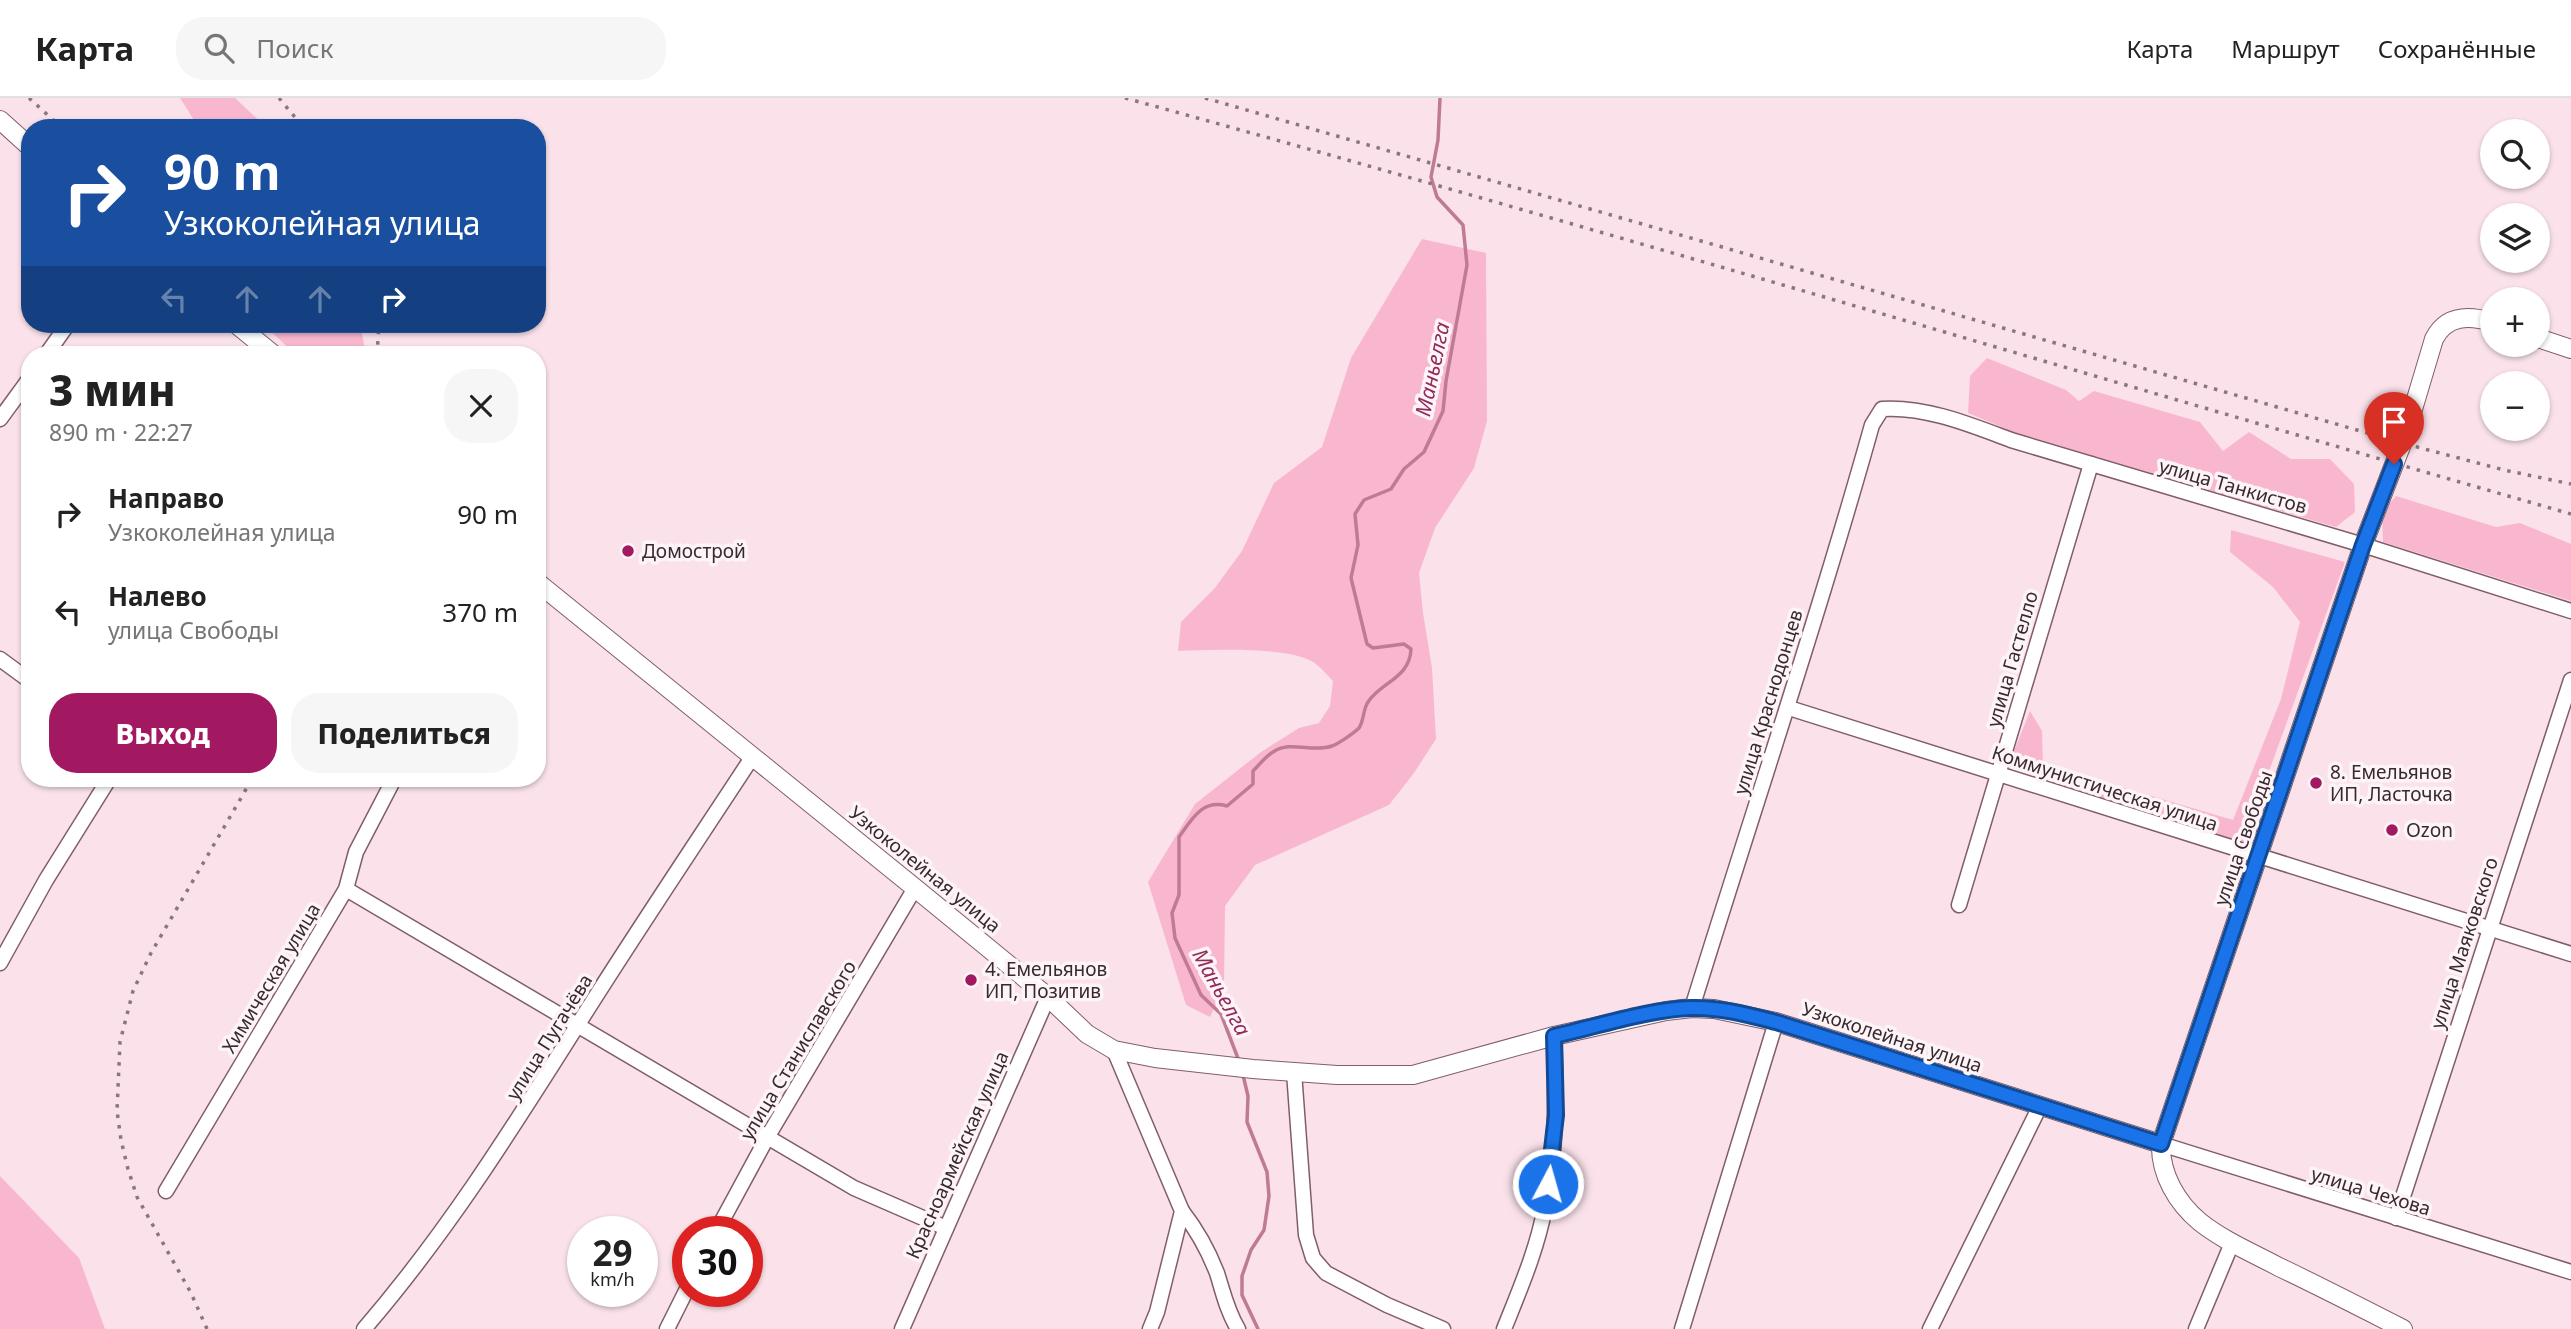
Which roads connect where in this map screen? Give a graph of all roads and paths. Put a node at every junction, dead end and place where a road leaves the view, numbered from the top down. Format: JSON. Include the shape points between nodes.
{"nodes":[{"id":1,"x":0,"y":120,"type":"edge"},
{"id":2,"x":21,"y":139,"type":"edge"},
{"id":3,"x":2480,"y":319,"type":"edge"},
{"id":4,"x":247,"y":333,"type":"edge"},
{"id":5,"x":2550,"y":342,"type":"edge"},
{"id":6,"x":263,"y":346,"type":"edge"},
{"id":7,"x":2571,"y":349,"type":"edge"},
{"id":8,"x":21,"y":390,"type":"edge"},
{"id":9,"x":1882,"y":409,"type":"joint"},
{"id":10,"x":0,"y":419,"type":"edge"},
{"id":11,"x":2091,"y":464,"type":"junction"},
{"id":12,"x":2363,"y":545,"type":"junction"},
{"id":13,"x":546,"y":589,"type":"edge"},
{"id":14,"x":2571,"y":611,"type":"edge"},
{"id":15,"x":0,"y":659,"type":"edge"},
{"id":16,"x":21,"y":674,"type":"edge"},
{"id":17,"x":2571,"y":680,"type":"edge"},
{"id":18,"x":1788,"y":708,"type":"junction"},
{"id":19,"x":753,"y":756,"type":"junction"},
{"id":20,"x":1998,"y":775,"type":"junction"},
{"id":21,"x":103,"y":787,"type":"edge"},
{"id":22,"x":390,"y":787,"type":"edge"},
{"id":23,"x":2259,"y":857,"type":"junction"},
{"id":24,"x":915,"y":888,"type":"junction"},
{"id":25,"x":346,"y":889,"type":"junction"},
{"id":26,"x":1959,"y":905,"type":"dead end"},
{"id":27,"x":2488,"y":928,"type":"junction"},
{"id":28,"x":2571,"y":954,"type":"edge"},
{"id":29,"x":0,"y":963,"type":"edge"},
{"id":30,"x":1048,"y":998,"type":"junction"},
{"id":31,"x":1692,"y":1008,"type":"junction"},
{"id":32,"x":1776,"y":1022,"type":"junction"},
{"id":33,"x":577,"y":1026,"type":"junction"},
{"id":34,"x":1554,"y":1036,"type":"junction"},
{"id":35,"x":1114,"y":1050,"type":"junction"},
{"id":36,"x":1294,"y":1072,"type":"junction"},
{"id":37,"x":2040,"y":1106,"type":"junction"},
{"id":38,"x":768,"y":1136,"type":"junction"},
{"id":39,"x":2161,"y":1144,"type":"junction"},
{"id":40,"x":166,"y":1191,"type":"dead end"},
{"id":41,"x":1182,"y":1211,"type":"junction"},
{"id":42,"x":725,"y":1216,"type":"edge"},
{"id":43,"x":2396,"y":1218,"type":"junction"},
{"id":44,"x":946,"y":1228,"type":"junction"},
{"id":45,"x":2232,"y":1243,"type":"junction"},
{"id":46,"x":2571,"y":1272,"type":"edge"},
{"id":47,"x":678,"y":1307,"type":"edge"},
{"id":48,"x":364,"y":1329,"type":"edge"},
{"id":49,"x":667,"y":1329,"type":"edge"},
{"id":50,"x":902,"y":1329,"type":"edge"},
{"id":51,"x":1150,"y":1329,"type":"edge"},
{"id":52,"x":1238,"y":1329,"type":"edge"},
{"id":53,"x":1443,"y":1329,"type":"edge"},
{"id":54,"x":1504,"y":1329,"type":"edge"},
{"id":55,"x":1682,"y":1329,"type":"edge"},
{"id":56,"x":1930,"y":1329,"type":"edge"},
{"id":57,"x":2196,"y":1329,"type":"edge"},
{"id":58,"x":2403,"y":1329,"type":"edge"}],
"edges":[{"from":1,"to":2,"type":"street"},
{"from":3,"to":12,"type":"street","name":"улица Свободы","via":[[2463,317],[2439,328],[2405,436]]},
{"from":4,"to":6,"type":"street"},
{"from":5,"to":7,"type":"street"},
{"from":8,"to":10,"type":"street"},
{"from":9,"to":11,"type":"street","name":"улица Танкистов","via":[[1948,419]]},
{"from":9,"to":18,"type":"street","name":"улица Краснодонцев","via":[[1872,425]]},
{"from":11,"to":12,"type":"street","name":"улица Танкистов"},
{"from":11,"to":20,"type":"street","name":"улица Гастелло"},
{"from":12,"to":14,"type":"street","name":"улица Танкистов"},
{"from":12,"to":23,"type":"street","name":"улица Свободы"},
{"from":13,"to":19,"type":"street","name":"Узкоколейная улица"},
{"from":15,"to":16,"type":"street"},
{"from":17,"to":27,"type":"street","name":"улица Маяковского"},
{"from":18,"to":20,"type":"street","name":"Коммунистическая улица"},
{"from":18,"to":31,"type":"street","name":"улица Краснодонцев"},
{"from":19,"to":24,"type":"street","name":"Узкоколейная улица"},
{"from":19,"to":33,"type":"street","name":"улица Пугачёва"},
{"from":20,"to":23,"type":"street","name":"Коммунистическая улица"},
{"from":20,"to":26,"type":"street","name":"улица Гастелло"},
{"from":21,"to":29,"type":"street"},
{"from":22,"to":25,"type":"street","name":"Химическая улица","via":[[356,852]]},
{"from":23,"to":27,"type":"street","name":"Коммунистическая улица"},
{"from":23,"to":39,"type":"street","name":"улица Свободы"},
{"from":24,"to":30,"type":"street","name":"Узкоколейная улица"},
{"from":24,"to":38,"type":"street","name":"улица Станиславского"},
{"from":25,"to":33,"type":"street"},
{"from":25,"to":40,"type":"street","name":"Химическая улица"},
{"from":27,"to":28,"type":"street","name":"Коммунистическая улица"},
{"from":27,"to":43,"type":"street","name":"улица Маяковского"},
{"from":30,"to":35,"type":"street","name":"Узкоколейная улица","via":[[1087,1034]]},
{"from":30,"to":44,"type":"street","name":"Красноармейская улица"},
{"from":31,"to":32,"type":"street","name":"Узкоколейная улица"},
{"from":31,"to":34,"type":"street","name":"Узкоколейная улица"},
{"from":32,"to":37,"type":"street","name":"Узкоколейная улица"},
{"from":32,"to":55,"type":"street"},
{"from":33,"to":38,"type":"street"},
{"from":33,"to":48,"type":"street","name":"улица Пугачёва","via":[[481,1176]]},
{"from":34,"to":36,"type":"street","name":"Узкоколейная улица","via":[[1413,1075]]},
{"from":34,"to":54,"type":"street","via":[[1556,1115],[1545,1207],[1529,1268]]},
{"from":35,"to":36,"type":"street","name":"Узкоколейная улица","via":[[1155,1059]]},
{"from":35,"to":41,"type":"street"},
{"from":36,"to":53,"type":"street","via":[[1306,1235],[1313,1258],[1342,1284]]},
{"from":37,"to":39,"type":"street","name":"Узкоколейная улица"},
{"from":37,"to":56,"type":"street"},
{"from":38,"to":42,"type":"street","name":"улица Станиславского"},
{"from":38,"to":44,"type":"street","via":[[854,1188]]},
{"from":39,"to":43,"type":"street","name":"улица Чехова"},
{"from":39,"to":45,"type":"street","via":[[2160,1158],[2180,1201],[2200,1222]]},
{"from":41,"to":51,"type":"street"},
{"from":41,"to":52,"type":"street","via":[[1199,1233]]},
{"from":43,"to":46,"type":"street","name":"улица Чехова"},
{"from":44,"to":50,"type":"street","name":"Красноармейская улица"},
{"from":45,"to":57,"type":"street"},
{"from":45,"to":58,"type":"street"},
{"from":47,"to":49,"type":"street"}]}
